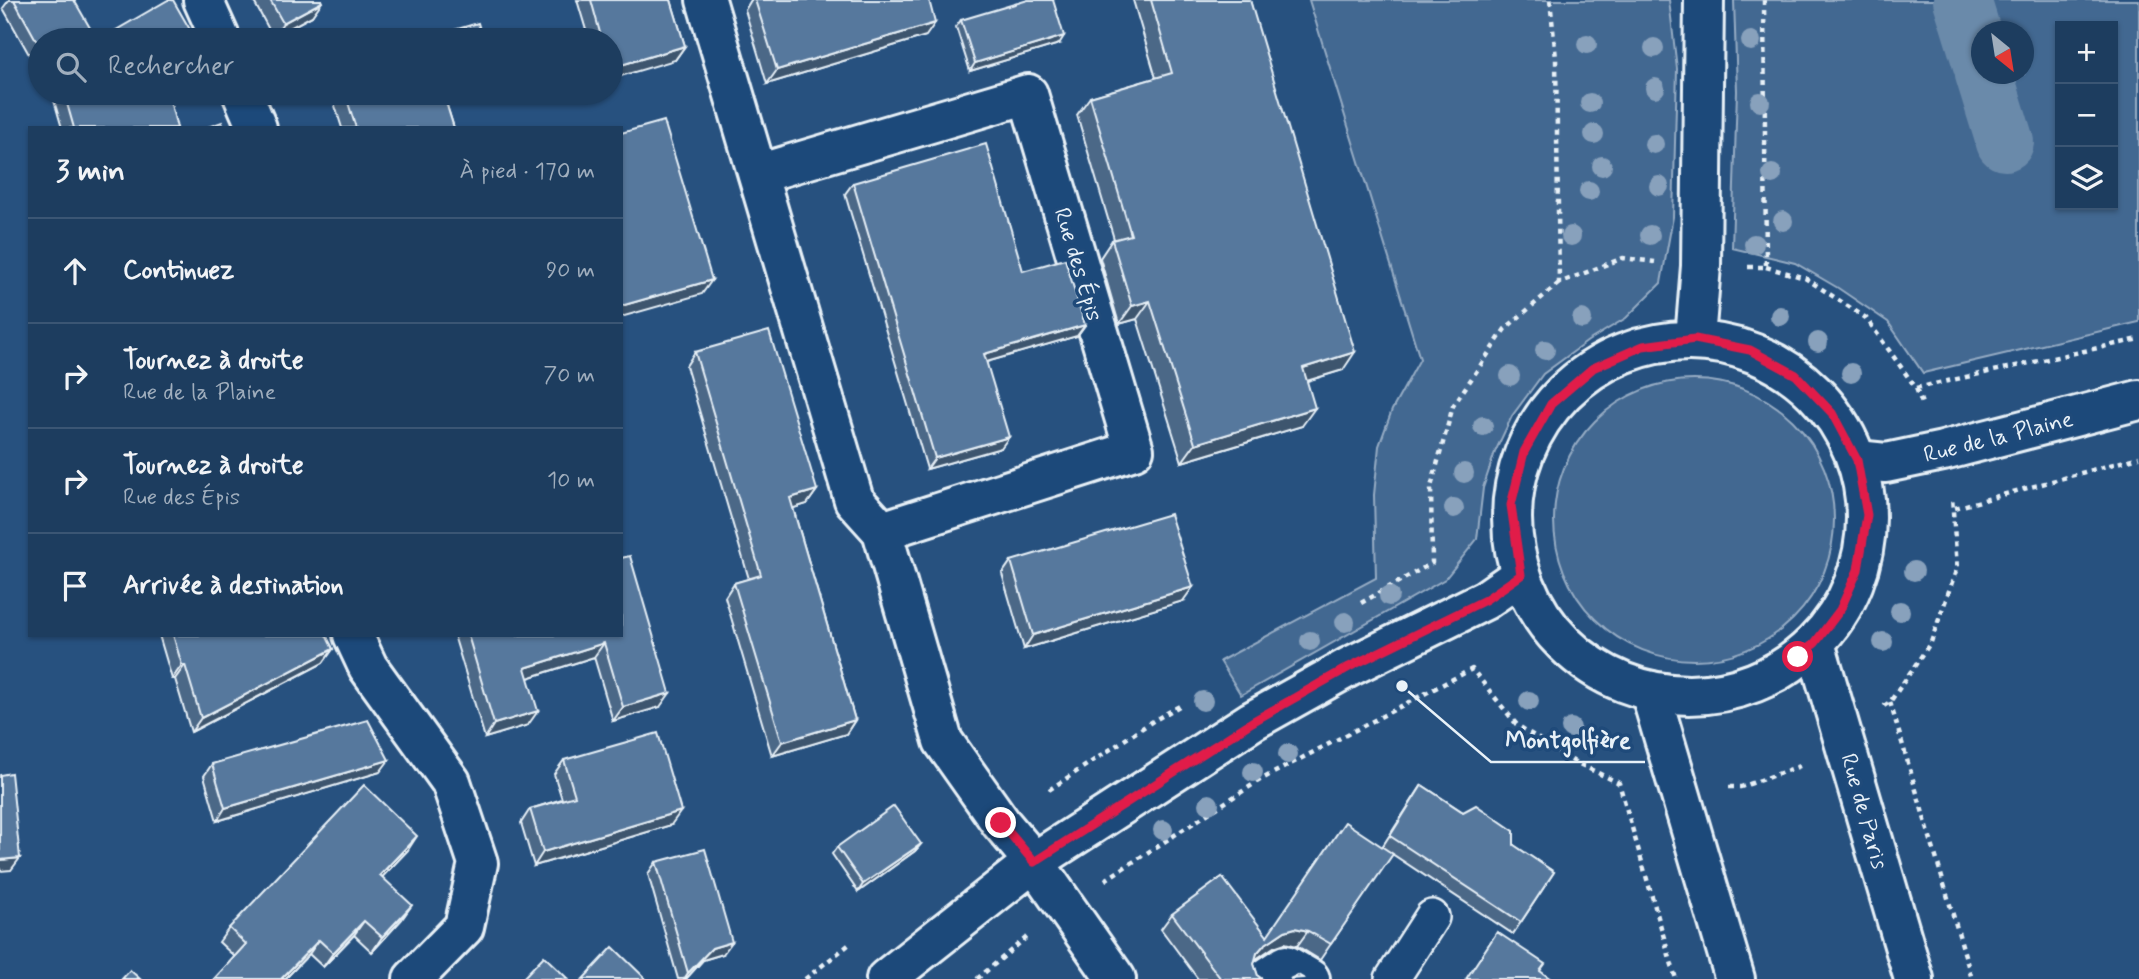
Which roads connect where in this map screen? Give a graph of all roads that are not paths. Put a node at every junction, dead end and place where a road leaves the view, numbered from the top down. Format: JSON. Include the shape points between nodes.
{"nodes":[{"id":1,"x":202,"y":0,"type":"edge"},
{"id":2,"x":706,"y":0,"type":"edge"},
{"id":3,"x":1704,"y":0,"type":"edge"},
{"id":4,"x":215,"y":28,"type":"edge"},
{"id":5,"x":247,"y":105,"type":"edge"},
{"id":6,"x":256,"y":126,"type":"edge"},
{"id":7,"x":758,"y":174,"type":"junction"},
{"id":8,"x":1695,"y":339,"type":"junction"},
{"id":9,"x":2139,"y":400,"type":"edge"},
{"id":10,"x":1857,"y":460,"type":"junction"},
{"id":11,"x":882,"y":531,"type":"junction"},
{"id":12,"x":1521,"y":575,"type":"junction"},
{"id":13,"x":354,"y":637,"type":"edge"},
{"id":14,"x":1815,"y":643,"type":"junction"},
{"id":15,"x":1650,"y":691,"type":"junction"},
{"id":16,"x":1034,"y":862,"type":"junction"},
{"id":17,"x":1432,"y":917,"type":"dead end"},
{"id":18,"x":413,"y":979,"type":"edge"},
{"id":19,"x":886,"y":979,"type":"edge"},
{"id":20,"x":1116,"y":979,"type":"edge"},
{"id":21,"x":1265,"y":979,"type":"edge"},
{"id":22,"x":1310,"y":979,"type":"edge"},
{"id":23,"x":1392,"y":979,"type":"edge"},
{"id":24,"x":1735,"y":979,"type":"edge"},
{"id":25,"x":1914,"y":979,"type":"edge"}],
"edges":[{"from":1,"to":4,"type":"street"},
{"from":2,"to":7,"type":"street"},
{"from":3,"to":8,"type":"street","via":[[1701,266]]},
{"from":5,"to":6,"type":"street"},
{"from":7,"to":11,"type":"street","via":[[854,500]]},
{"from":7,"to":11,"type":"street","name":"Rue des Épis","via":[[1028,94],[1134,450]]},
{"from":8,"to":10,"type":"street","via":[[1750,350],[1796,375],[1832,413]]},
{"from":8,"to":12,"type":"street","via":[[1643,346],[1593,368],[1551,404],[1524,452],[1511,505]]},
{"from":9,"to":10,"type":"street","name":"Rue de la Plaine","via":[[1943,451],[1886,463]]},
{"from":10,"to":14,"type":"street","via":[[1867,515],[1858,570],[1840,610]]},
{"from":11,"to":16,"type":"street","via":[[943,741]]},
{"from":12,"to":15,"type":"street","via":[[1533,606],[1564,646],[1605,675]]},
{"from":12,"to":16,"type":"street","via":[[1485,600],[1349,667],[1252,722]]},
{"from":13,"to":18,"type":"street","via":[[368,667],[451,782],[478,863],[464,927]]},
{"from":14,"to":15,"type":"street","via":[[1753,683],[1703,695]]},
{"from":14,"to":25,"type":"street","name":"Rue de Paris"},
{"from":15,"to":24,"type":"street"},
{"from":16,"to":19,"type":"street"},
{"from":16,"to":20,"type":"street"},
{"from":17,"to":23,"type":"lane"},
{"from":21,"to":22,"type":"street","via":[[1286,965]]}]}
